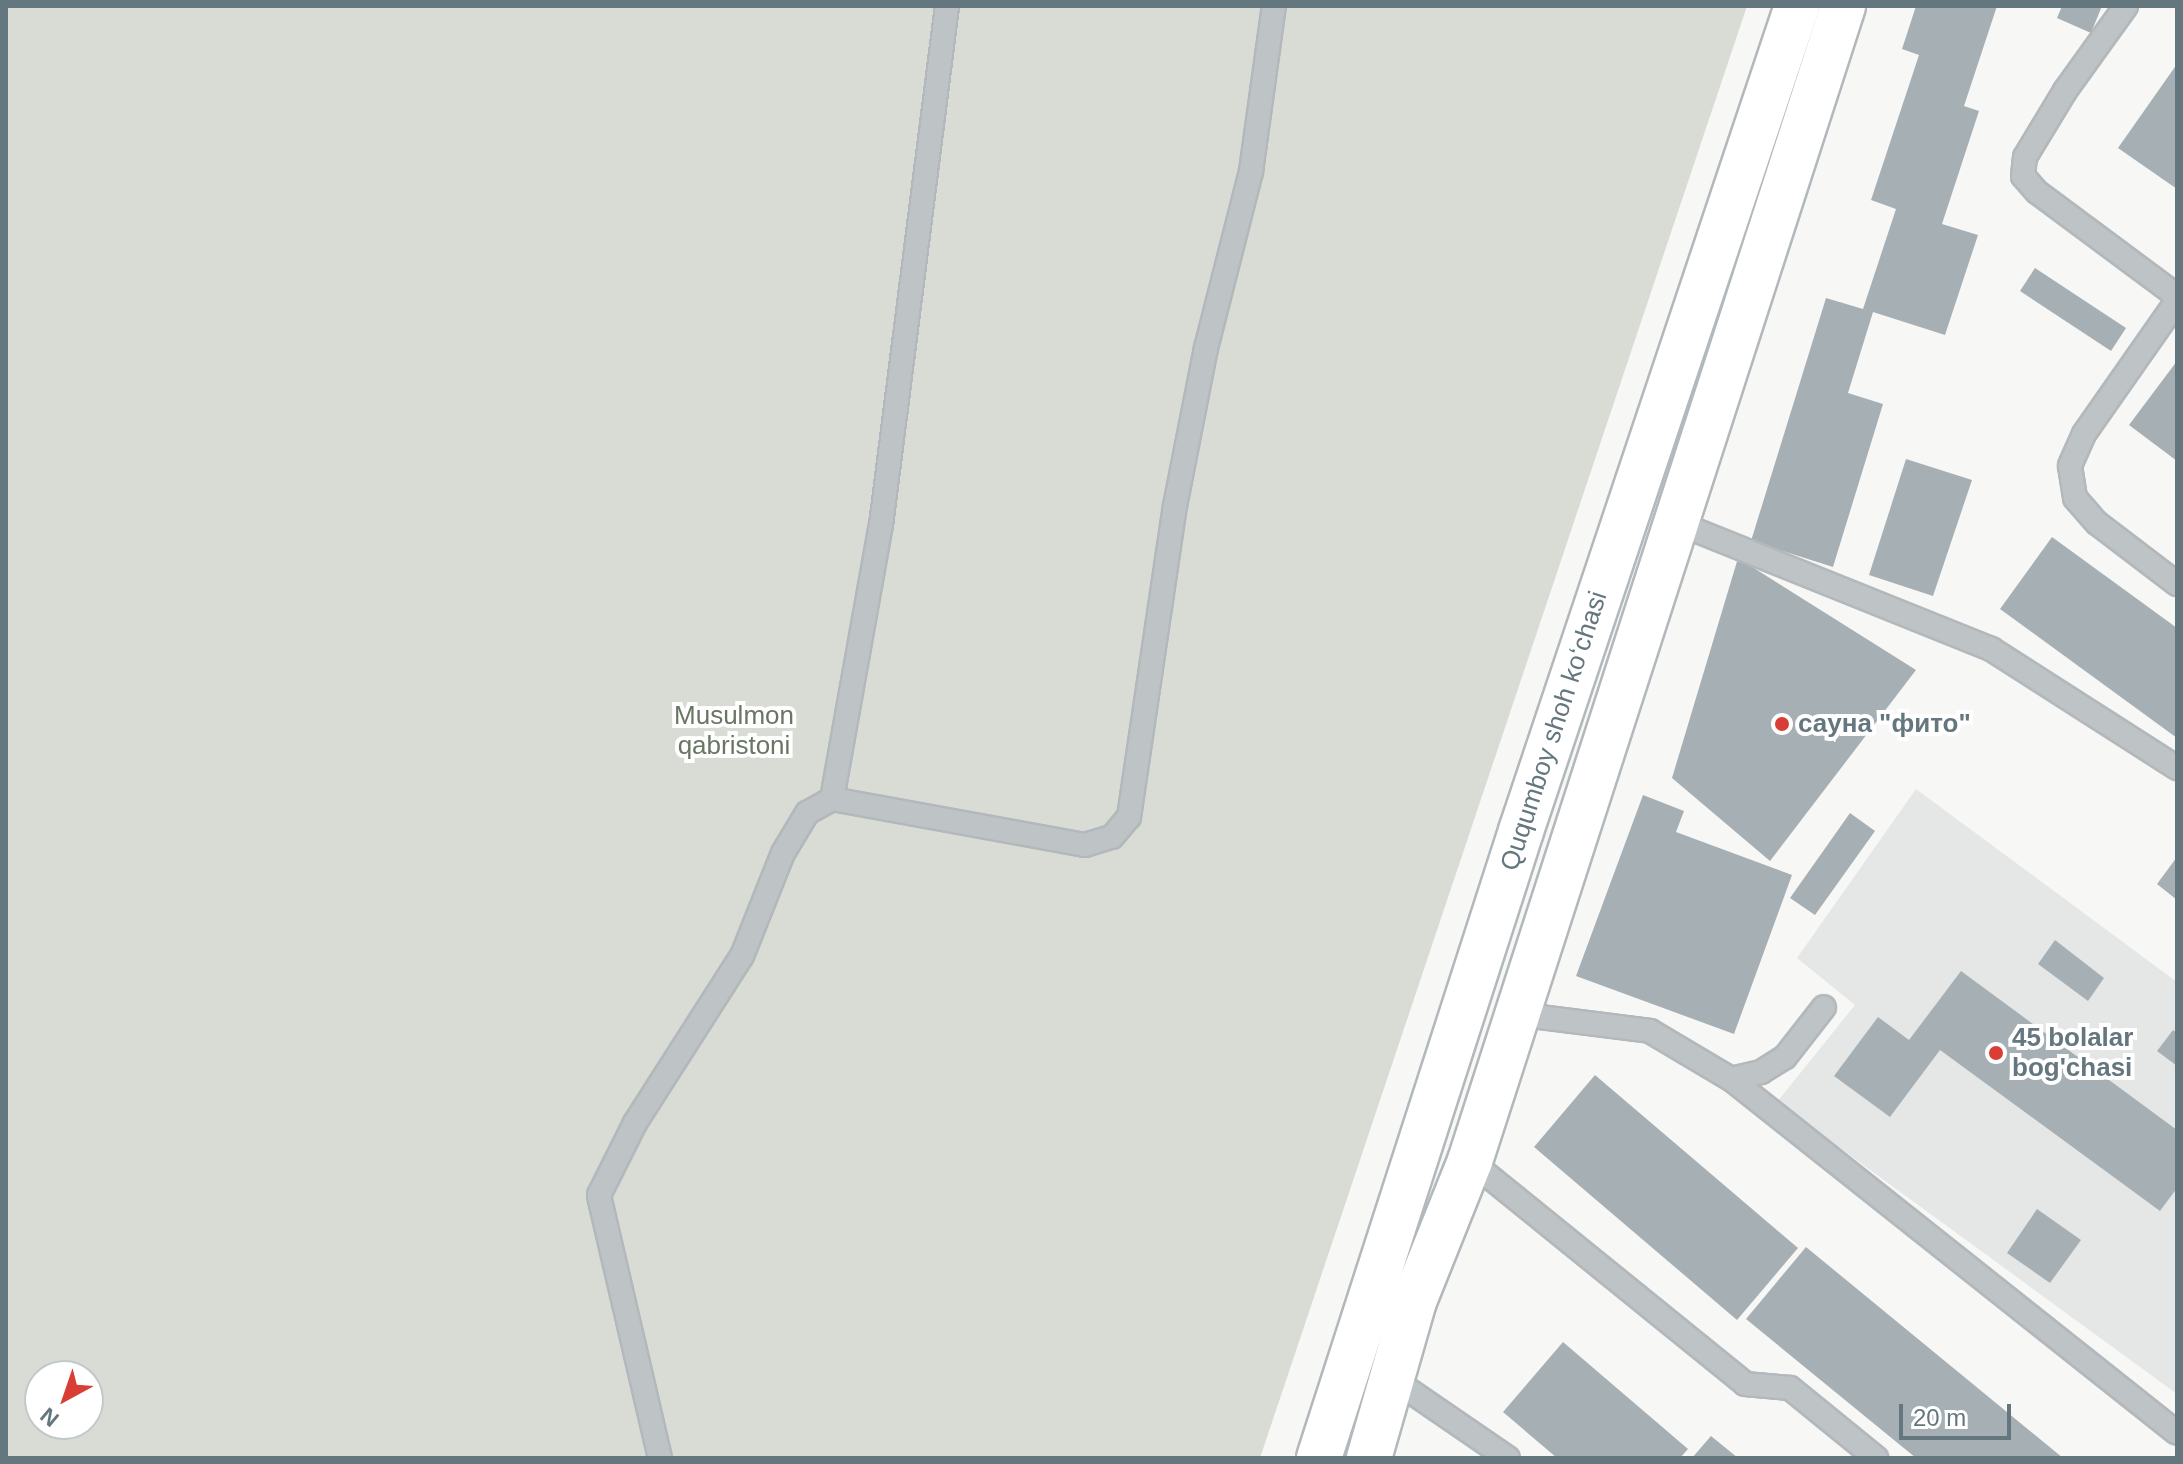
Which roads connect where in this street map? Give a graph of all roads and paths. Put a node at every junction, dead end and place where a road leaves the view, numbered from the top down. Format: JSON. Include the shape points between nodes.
{"nodes":[{"id":1,"x":947,"y":6,"type":"edge"},
{"id":2,"x":1274,"y":6,"type":"edge"},
{"id":3,"x":1797,"y":6,"type":"edge"},
{"id":4,"x":1843,"y":6,"type":"edge"},
{"id":5,"x":2126,"y":6,"type":"edge"},
{"id":6,"x":2177,"y":299,"type":"edge"},
{"id":7,"x":1675,"y":522,"type":"junction"},
{"id":8,"x":2177,"y":584,"type":"edge"},
{"id":9,"x":2177,"y":768,"type":"edge"},
{"id":10,"x":832,"y":799,"type":"junction"},
{"id":11,"x":1824,"y":1007,"type":"dead end"},
{"id":12,"x":1532,"y":1016,"type":"dead end"},
{"id":13,"x":1731,"y":1079,"type":"junction"},
{"id":14,"x":1470,"y":1161,"type":"junction"},
{"id":15,"x":1394,"y":1380,"type":"junction"},
{"id":16,"x":2177,"y":1433,"type":"edge"},
{"id":17,"x":660,"y":1458,"type":"edge"},
{"id":18,"x":1319,"y":1458,"type":"edge"},
{"id":19,"x":1369,"y":1458,"type":"edge"},
{"id":20,"x":1508,"y":1458,"type":"edge"},
{"id":21,"x":1876,"y":1458,"type":"edge"}],
"edges":[{"from":1,"to":10,"type":"lane","via":[[881,525]]},
{"from":2,"to":10,"type":"lane","via":[[1251,171],[1206,348],[1175,506],[1129,817],[1112,837],[1085,845]]},
{"from":3,"to":18,"type":"main road","name":"Ququmboy shoh koʻchasi","via":[[1516,846]]},
{"from":4,"to":7,"type":"main road","name":"Ququmboy shoh koʻchasi"},
{"from":5,"to":6,"type":"lane","via":[[2025,157],[2023,176]]},
{"from":6,"to":8,"type":"lane","via":[[2084,434],[2070,466],[2075,498],[2097,523]]},
{"from":7,"to":9,"type":"lane","via":[[1991,649]]},
{"from":7,"to":14,"type":"main road","name":"Ququmboy shoh koʻchasi"},
{"from":10,"to":17,"type":"lane","via":[[807,813],[783,853],[742,956],[635,1123],[599,1195]]},
{"from":11,"to":13,"type":"lane","via":[[1785,1057],[1761,1072]]},
{"from":12,"to":13,"type":"lane","via":[[1650,1031]]},
{"from":13,"to":16,"type":"lane"},
{"from":14,"to":15,"type":"main road","name":"Ququmboy shoh koʻchasi","via":[[1414,1301]]},
{"from":14,"to":21,"type":"lane","via":[[1745,1384],[1790,1388]]},
{"from":15,"to":19,"type":"main road","name":"Ququmboy shoh koʻchasi"},
{"from":15,"to":20,"type":"lane"}]}
